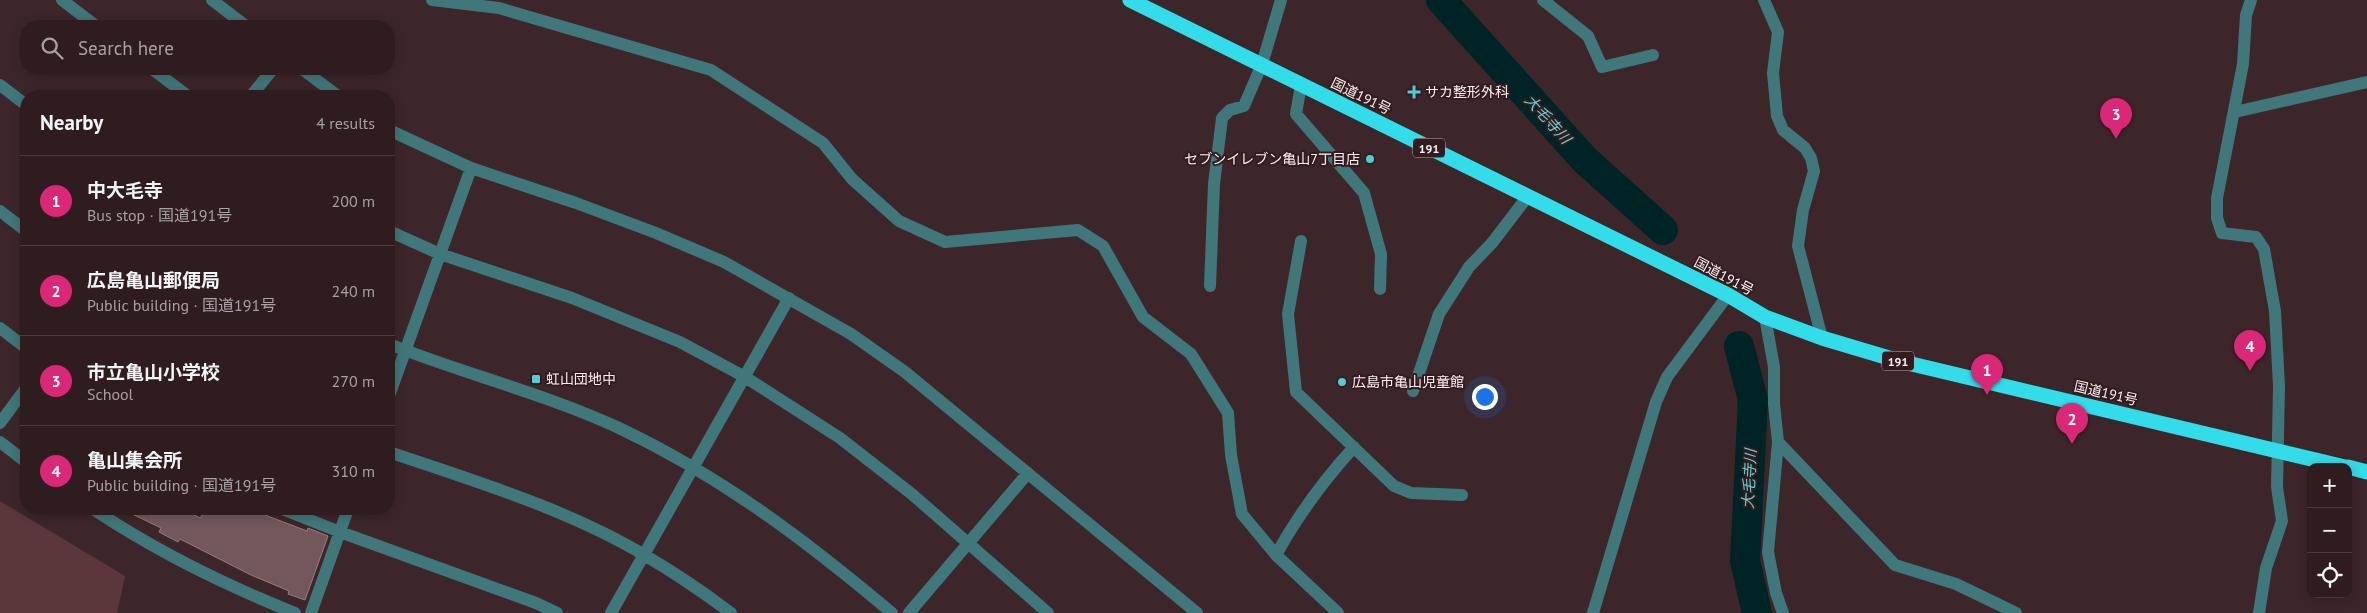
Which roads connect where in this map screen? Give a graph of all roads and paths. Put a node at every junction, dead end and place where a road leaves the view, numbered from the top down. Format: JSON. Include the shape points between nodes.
{"nodes":[{"id":1,"x":62,"y":0,"type":"edge"},
{"id":2,"x":212,"y":0,"type":"edge"},
{"id":3,"x":432,"y":0,"type":"edge"},
{"id":4,"x":1130,"y":0,"type":"edge"},
{"id":5,"x":1282,"y":0,"type":"edge"},
{"id":6,"x":1543,"y":0,"type":"edge"},
{"id":7,"x":1764,"y":0,"type":"edge"},
{"id":8,"x":2251,"y":0,"type":"edge"},
{"id":9,"x":88,"y":20,"type":"edge"},
{"id":10,"x":238,"y":20,"type":"edge"},
{"id":11,"x":1653,"y":55,"type":"dead end"},
{"id":12,"x":1262,"y":64,"type":"junction"},
{"id":13,"x":160,"y":75,"type":"edge"},
{"id":14,"x":268,"y":75,"type":"edge"},
{"id":15,"x":310,"y":75,"type":"edge"},
{"id":16,"x":2367,"y":82,"type":"edge"},
{"id":17,"x":0,"y":85,"type":"edge"},
{"id":18,"x":1301,"y":85,"type":"junction"},
{"id":19,"x":180,"y":90,"type":"edge"},
{"id":20,"x":256,"y":90,"type":"edge"},
{"id":21,"x":330,"y":90,"type":"edge"},
{"id":22,"x":20,"y":100,"type":"edge"},
{"id":23,"x":2235,"y":112,"type":"junction"},
{"id":24,"x":395,"y":133,"type":"edge"},
{"id":25,"x":471,"y":168,"type":"junction"},
{"id":26,"x":1528,"y":196,"type":"junction"},
{"id":27,"x":0,"y":211,"type":"edge"},
{"id":28,"x":20,"y":226,"type":"edge"},
{"id":29,"x":395,"y":234,"type":"edge"},
{"id":30,"x":1301,"y":241,"type":"dead end"},
{"id":31,"x":440,"y":254,"type":"junction"},
{"id":32,"x":1210,"y":286,"type":"dead end"},
{"id":33,"x":1380,"y":289,"type":"dead end"},
{"id":34,"x":1728,"y":295,"type":"junction"},
{"id":35,"x":789,"y":298,"type":"junction"},
{"id":36,"x":1765,"y":317,"type":"junction"},
{"id":37,"x":0,"y":328,"type":"edge"},
{"id":38,"x":1822,"y":338,"type":"junction"},
{"id":39,"x":20,"y":343,"type":"edge"},
{"id":40,"x":395,"y":346,"type":"edge"},
{"id":41,"x":405,"y":350,"type":"junction"},
{"id":42,"x":744,"y":377,"type":"junction"},
{"id":43,"x":395,"y":379,"type":"edge"},
{"id":44,"x":1413,"y":391,"type":"dead end"},
{"id":45,"x":20,"y":396,"type":"edge"},
{"id":46,"x":0,"y":423,"type":"edge"},
{"id":47,"x":0,"y":442,"type":"edge"},
{"id":48,"x":1778,"y":442,"type":"junction"},
{"id":49,"x":1354,"y":447,"type":"junction"},
{"id":50,"x":2279,"y":451,"type":"junction"},
{"id":51,"x":395,"y":454,"type":"edge"},
{"id":52,"x":20,"y":457,"type":"edge"},
{"id":53,"x":2330,"y":463,"type":"edge"},
{"id":54,"x":694,"y":467,"type":"junction"},
{"id":55,"x":2352,"y":468,"type":"edge"},
{"id":56,"x":2367,"y":472,"type":"edge"},
{"id":57,"x":1028,"y":473,"type":"junction"},
{"id":58,"x":1462,"y":495,"type":"dead end"},
{"id":59,"x":102,"y":515,"type":"edge"},
{"id":60,"x":297,"y":515,"type":"edge"},
{"id":61,"x":346,"y":515,"type":"edge"},
{"id":62,"x":340,"y":532,"type":"junction"},
{"id":63,"x":968,"y":544,"type":"junction"},
{"id":64,"x":644,"y":555,"type":"junction"},
{"id":65,"x":1276,"y":555,"type":"junction"},
{"id":66,"x":295,"y":613,"type":"edge"},
{"id":67,"x":311,"y":613,"type":"edge"},
{"id":68,"x":557,"y":613,"type":"edge"},
{"id":69,"x":611,"y":613,"type":"edge"},
{"id":70,"x":731,"y":613,"type":"edge"},
{"id":71,"x":892,"y":613,"type":"edge"},
{"id":72,"x":908,"y":613,"type":"edge"},
{"id":73,"x":1048,"y":613,"type":"edge"},
{"id":74,"x":1197,"y":613,"type":"edge"},
{"id":75,"x":1338,"y":613,"type":"edge"},
{"id":76,"x":1593,"y":613,"type":"edge"},
{"id":77,"x":1783,"y":613,"type":"edge"},
{"id":78,"x":2016,"y":613,"type":"edge"},
{"id":79,"x":2259,"y":613,"type":"edge"}],
"edges":[{"from":1,"to":9,"type":"street"},
{"from":2,"to":10,"type":"street"},
{"from":3,"to":65,"type":"street","via":[[499,8],[711,70],[823,143],[852,179],[900,221],[945,242],[1078,230],[1094,240],[1103,246],[1143,317],[1191,354],[1228,413],[1231,456],[1242,514]]},
{"from":4,"to":12,"type":"highway","name":"国道191号","number":"191"},
{"from":5,"to":12,"type":"street"},
{"from":6,"to":11,"type":"street","via":[[1588,36],[1602,67]]},
{"from":7,"to":38,"type":"street","via":[[1778,32],[1773,73],[1778,116],[1783,130],[1805,148],[1814,171],[1803,210],[1798,246]]},
{"from":8,"to":23,"type":"street","via":[[2246,15],[2243,64]]},
{"from":12,"to":18,"type":"highway","name":"国道191号","number":"191"},
{"from":12,"to":32,"type":"street","via":[[1244,106],[1230,110],[1222,118],[1214,184]]},
{"from":13,"to":19,"type":"street"},
{"from":14,"to":20,"type":"street"},
{"from":15,"to":21,"type":"street"},
{"from":16,"to":23,"type":"street"},
{"from":17,"to":22,"type":"street"},
{"from":18,"to":26,"type":"highway","name":"国道191号","number":"191"},
{"from":18,"to":33,"type":"street","via":[[1296,114],[1364,193],[1381,254]]},
{"from":23,"to":50,"type":"street","via":[[2217,218],[2222,233],[2256,237],[2264,249],[2275,312]]},
{"from":24,"to":25,"type":"street"},
{"from":25,"to":31,"type":"street"},
{"from":25,"to":35,"type":"street","via":[[576,202],[656,233],[724,262]]},
{"from":26,"to":34,"type":"highway","name":"国道191号","number":"191"},
{"from":26,"to":44,"type":"street","via":[[1492,244],[1469,266],[1439,314]]},
{"from":27,"to":28,"type":"street"},
{"from":29,"to":31,"type":"street"},
{"from":30,"to":49,"type":"street","via":[[1288,314],[1296,392]]},
{"from":31,"to":41,"type":"street"},
{"from":31,"to":42,"type":"street","via":[[572,298],[680,342]]},
{"from":34,"to":36,"type":"highway","name":"国道191号","number":"191"},
{"from":34,"to":76,"type":"street","via":[[1667,377],[1656,402]]},
{"from":35,"to":42,"type":"street"},
{"from":35,"to":57,"type":"street","via":[[851,334],[905,372]]},
{"from":36,"to":38,"type":"highway","name":"国道191号","number":"191"},
{"from":36,"to":48,"type":"street","via":[[1774,367]]},
{"from":37,"to":39,"type":"street"},
{"from":38,"to":50,"type":"highway","name":"国道191号","number":"191","via":[[1898,361]]},
{"from":40,"to":41,"type":"street"},
{"from":41,"to":43,"type":"street"},
{"from":41,"to":54,"type":"street","via":[[536,394],[617,427]]},
{"from":42,"to":54,"type":"street"},
{"from":42,"to":63,"type":"street","via":[[840,438],[913,495]]},
{"from":45,"to":46,"type":"street"},
{"from":47,"to":52,"type":"street"},
{"from":48,"to":77,"type":"street","via":[[1768,552]]},
{"from":48,"to":78,"type":"street","via":[[1895,565],[1956,584]]},
{"from":49,"to":58,"type":"street","via":[[1394,486],[1411,493]]},
{"from":49,"to":65,"type":"street","via":[[1325,479],[1296,519]]},
{"from":50,"to":53,"type":"highway","name":"国道191号","number":"191"},
{"from":50,"to":79,"type":"street","via":[[2277,487],[2282,520],[2266,568]]},
{"from":51,"to":64,"type":"street","via":[[507,492]]},
{"from":54,"to":64,"type":"street"},
{"from":54,"to":71,"type":"street","via":[[816,549]]},
{"from":55,"to":56,"type":"highway","name":"国道191号","number":"191"},
{"from":57,"to":63,"type":"street"},
{"from":57,"to":74,"type":"street"},
{"from":59,"to":66,"type":"street","via":[[195,568]]},
{"from":60,"to":62,"type":"street"},
{"from":61,"to":62,"type":"street"},
{"from":62,"to":67,"type":"street"},
{"from":62,"to":68,"type":"street","via":[[461,574]]},
{"from":63,"to":72,"type":"street"},
{"from":63,"to":73,"type":"street"},
{"from":64,"to":69,"type":"street"},
{"from":64,"to":70,"type":"street"},
{"from":65,"to":75,"type":"street"}]}
